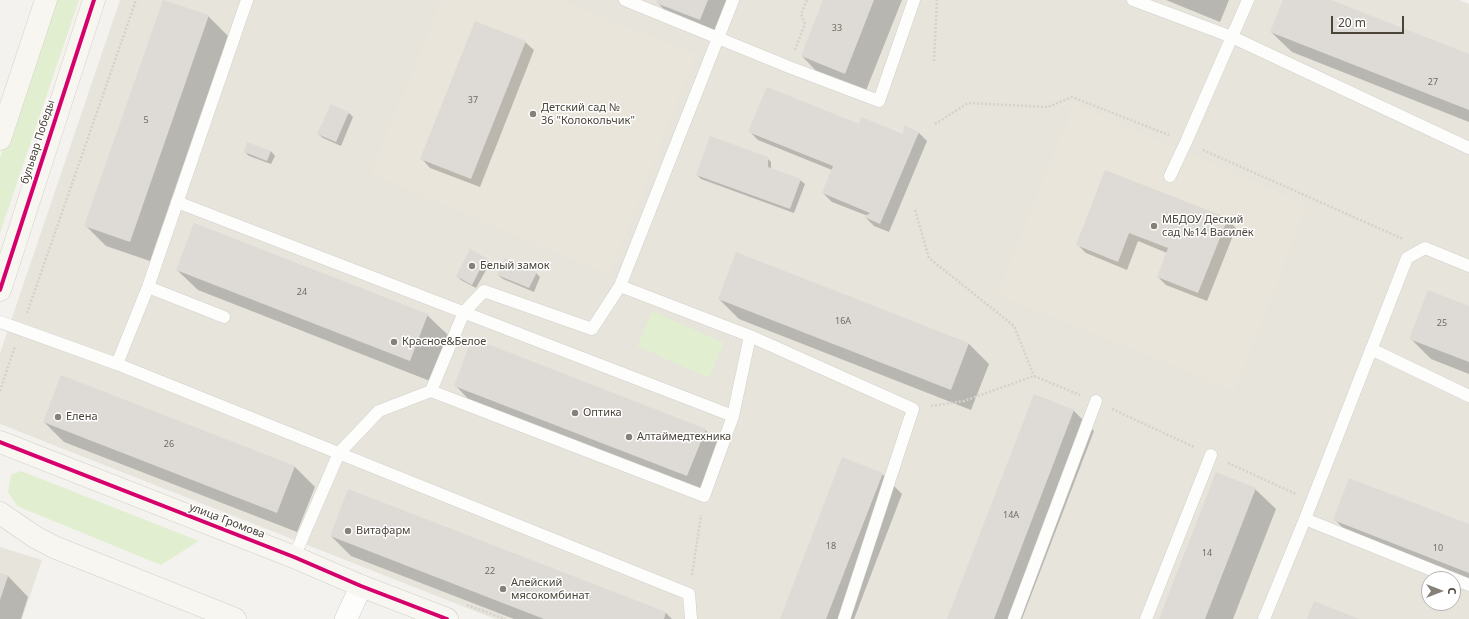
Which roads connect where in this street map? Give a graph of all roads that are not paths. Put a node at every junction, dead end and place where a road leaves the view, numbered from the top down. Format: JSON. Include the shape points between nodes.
{"nodes":[{"id":1,"x":46,"y":0,"type":"edge"},
{"id":2,"x":94,"y":0,"type":"edge"},
{"id":3,"x":247,"y":0,"type":"edge"},
{"id":4,"x":733,"y":0,"type":"edge"},
{"id":5,"x":914,"y":0,"type":"edge"},
{"id":6,"x":1133,"y":0,"type":"edge"},
{"id":7,"x":1248,"y":0,"type":"edge"},
{"id":8,"x":628,"y":1,"type":"edge"},
{"id":9,"x":1232,"y":37,"type":"junction"},
{"id":10,"x":718,"y":38,"type":"junction"},
{"id":11,"x":0,"y":139,"type":"edge"},
{"id":12,"x":1469,"y":148,"type":"edge"},
{"id":13,"x":1170,"y":176,"type":"dead end"},
{"id":14,"x":177,"y":202,"type":"junction"},
{"id":15,"x":1469,"y":266,"type":"edge"},
{"id":16,"x":620,"y":286,"type":"junction"},
{"id":17,"x":148,"y":288,"type":"junction"},
{"id":18,"x":0,"y":290,"type":"edge"},
{"id":19,"x":464,"y":312,"type":"junction"},
{"id":20,"x":224,"y":317,"type":"dead end"},
{"id":21,"x":0,"y":322,"type":"edge"},
{"id":22,"x":750,"y":336,"type":"junction"},
{"id":23,"x":1371,"y":349,"type":"junction"},
{"id":24,"x":117,"y":364,"type":"junction"},
{"id":25,"x":431,"y":391,"type":"junction"},
{"id":26,"x":1469,"y":396,"type":"edge"},
{"id":27,"x":1096,"y":401,"type":"road end"},
{"id":28,"x":733,"y":416,"type":"junction"},
{"id":29,"x":0,"y":442,"type":"edge"},
{"id":30,"x":339,"y":453,"type":"junction"},
{"id":31,"x":1211,"y":455,"type":"road end"},
{"id":32,"x":0,"y":513,"type":"edge"},
{"id":33,"x":1305,"y":519,"type":"junction"},
{"id":34,"x":294,"y":556,"type":"junction"},
{"id":35,"x":1469,"y":585,"type":"edge"},
{"id":36,"x":361,"y":586,"type":"junction"},
{"id":37,"x":235,"y":619,"type":"edge"},
{"id":38,"x":346,"y":619,"type":"edge"},
{"id":39,"x":447,"y":619,"type":"edge"},
{"id":40,"x":691,"y":619,"type":"edge"},
{"id":41,"x":844,"y":619,"type":"edge"},
{"id":42,"x":1014,"y":619,"type":"edge"},
{"id":43,"x":1146,"y":619,"type":"edge"},
{"id":44,"x":1264,"y":619,"type":"edge"}],
"edges":[{"from":1,"to":11,"type":"street"},
{"from":2,"to":18,"type":"street","name":"бульвар Победы"},
{"from":3,"to":14,"type":"lane"},
{"from":4,"to":10,"type":"lane"},
{"from":5,"to":10,"type":"lane","via":[[879,101]]},
{"from":6,"to":9,"type":"lane"},
{"from":7,"to":9,"type":"lane"},
{"from":8,"to":10,"type":"lane"},
{"from":9,"to":12,"type":"lane"},
{"from":9,"to":13,"type":"lane"},
{"from":10,"to":16,"type":"lane"},
{"from":14,"to":17,"type":"lane"},
{"from":14,"to":19,"type":"lane"},
{"from":15,"to":23,"type":"lane","via":[[1425,248],[1407,258]]},
{"from":16,"to":19,"type":"lane","via":[[592,329],[484,291]]},
{"from":16,"to":22,"type":"lane"},
{"from":17,"to":20,"type":"lane"},
{"from":17,"to":24,"type":"lane"},
{"from":19,"to":25,"type":"lane"},
{"from":19,"to":28,"type":"lane"},
{"from":21,"to":24,"type":"lane"},
{"from":22,"to":28,"type":"lane"},
{"from":22,"to":41,"type":"lane","via":[[913,410]]},
{"from":23,"to":26,"type":"lane"},
{"from":23,"to":33,"type":"lane"},
{"from":24,"to":30,"type":"lane"},
{"from":25,"to":28,"type":"lane","via":[[704,496]]},
{"from":25,"to":30,"type":"lane","via":[[379,411]]},
{"from":27,"to":42,"type":"lane"},
{"from":29,"to":34,"type":"street","name":"улица Громова"},
{"from":30,"to":34,"type":"lane"},
{"from":30,"to":40,"type":"lane","via":[[689,594]]},
{"from":31,"to":43,"type":"lane"},
{"from":32,"to":37,"type":"street","via":[[54,547]]},
{"from":33,"to":35,"type":"lane"},
{"from":33,"to":44,"type":"lane"},
{"from":34,"to":36,"type":"street","name":"улица Громова"},
{"from":36,"to":38,"type":"street"},
{"from":36,"to":39,"type":"street","name":"улица Громова"}]}
